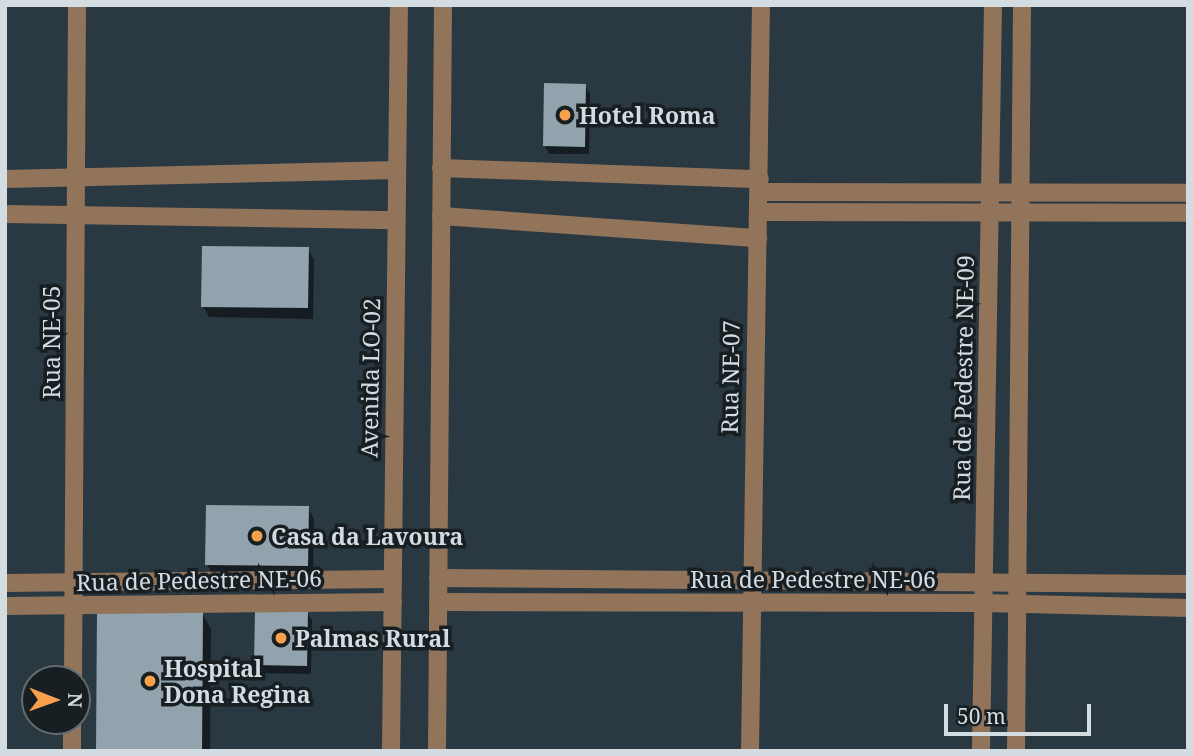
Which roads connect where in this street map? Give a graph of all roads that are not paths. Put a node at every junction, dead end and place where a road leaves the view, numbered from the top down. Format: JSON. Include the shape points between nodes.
{"nodes":[{"id":1,"x":77,"y":5,"type":"edge"},
{"id":2,"x":399,"y":5,"type":"edge"},
{"id":3,"x":443,"y":5,"type":"edge"},
{"id":4,"x":761,"y":5,"type":"edge"},
{"id":5,"x":993,"y":5,"type":"edge"},
{"id":6,"x":1022,"y":5,"type":"edge"},
{"id":7,"x":441,"y":167,"type":"junction"},
{"id":8,"x":397,"y":170,"type":"junction"},
{"id":9,"x":76,"y":178,"type":"junction"},
{"id":10,"x":5,"y":179,"type":"edge"},
{"id":11,"x":759,"y":185,"type":"junction"},
{"id":12,"x":991,"y":192,"type":"junction"},
{"id":13,"x":1020,"y":192,"type":"junction"},
{"id":14,"x":1188,"y":193,"type":"edge"},
{"id":15,"x":991,"y":211,"type":"junction"},
{"id":16,"x":1020,"y":211,"type":"junction"},
{"id":17,"x":758,"y":212,"type":"junction"},
{"id":18,"x":1188,"y":213,"type":"edge"},
{"id":19,"x":5,"y":215,"type":"edge"},
{"id":20,"x":76,"y":215,"type":"junction"},
{"id":21,"x":441,"y":216,"type":"junction"},
{"id":22,"x":397,"y":220,"type":"junction"},
{"id":23,"x":758,"y":238,"type":"junction"},
{"id":24,"x":438,"y":578,"type":"junction"},
{"id":25,"x":393,"y":579,"type":"junction"},
{"id":26,"x":751,"y":582,"type":"junction"},
{"id":27,"x":5,"y":583,"type":"edge"},
{"id":28,"x":984,"y":583,"type":"junction"},
{"id":29,"x":1018,"y":583,"type":"junction"},
{"id":30,"x":74,"y":584,"type":"junction"},
{"id":31,"x":1188,"y":584,"type":"edge"},
{"id":32,"x":393,"y":602,"type":"junction"},
{"id":33,"x":438,"y":602,"type":"junction"},
{"id":34,"x":983,"y":603,"type":"junction"},
{"id":35,"x":750,"y":605,"type":"junction"},
{"id":36,"x":5,"y":606,"type":"edge"},
{"id":37,"x":74,"y":606,"type":"junction"},
{"id":38,"x":1017,"y":606,"type":"junction"},
{"id":39,"x":1188,"y":607,"type":"edge"},
{"id":40,"x":73,"y":665,"type":"edge"},
{"id":41,"x":391,"y":751,"type":"edge"},
{"id":42,"x":436,"y":751,"type":"edge"},
{"id":43,"x":750,"y":751,"type":"edge"},
{"id":44,"x":981,"y":751,"type":"edge"},
{"id":45,"x":1016,"y":751,"type":"edge"}],
"edges":[{"from":1,"to":9,"type":"street","name":"Rua NE-05"},
{"from":2,"to":8,"type":"street","name":"Avenida LO-02"},
{"from":3,"to":7,"type":"street"},
{"from":4,"to":11,"type":"street","name":"Rua NE-07"},
{"from":5,"to":12,"type":"street","name":"Rua de Pedestre NE-09"},
{"from":6,"to":13,"type":"street"},
{"from":7,"to":11,"type":"street"},
{"from":7,"to":21,"type":"street"},
{"from":8,"to":9,"type":"street"},
{"from":8,"to":22,"type":"street","name":"Avenida LO-02"},
{"from":9,"to":10,"type":"street"},
{"from":9,"to":20,"type":"street","name":"Rua NE-05"},
{"from":11,"to":12,"type":"street"},
{"from":11,"to":17,"type":"street","name":"Rua NE-07"},
{"from":12,"to":13,"type":"street"},
{"from":12,"to":15,"type":"street","name":"Rua de Pedestre NE-09"},
{"from":13,"to":14,"type":"street"},
{"from":13,"to":16,"type":"street"},
{"from":15,"to":16,"type":"street"},
{"from":15,"to":17,"type":"street"},
{"from":15,"to":28,"type":"street","name":"Rua de Pedestre NE-09"},
{"from":16,"to":18,"type":"street"},
{"from":16,"to":29,"type":"street"},
{"from":17,"to":23,"type":"street","name":"Rua NE-07"},
{"from":19,"to":20,"type":"street"},
{"from":20,"to":22,"type":"street"},
{"from":20,"to":30,"type":"street","name":"Rua NE-05"},
{"from":21,"to":23,"type":"street"},
{"from":21,"to":24,"type":"street"},
{"from":22,"to":25,"type":"street","name":"Avenida LO-02"},
{"from":23,"to":26,"type":"street","name":"Rua NE-07"},
{"from":24,"to":26,"type":"street","name":"Rua de Pedestre NE-06"},
{"from":24,"to":33,"type":"street"},
{"from":25,"to":30,"type":"street","name":"Rua de Pedestre NE-06"},
{"from":25,"to":32,"type":"street","name":"Avenida LO-02"},
{"from":26,"to":28,"type":"street","name":"Rua de Pedestre NE-06"},
{"from":26,"to":35,"type":"street","name":"Rua NE-07"},
{"from":27,"to":30,"type":"street","name":"Rua de Pedestre NE-06"},
{"from":28,"to":29,"type":"street","name":"Rua de Pedestre NE-06"},
{"from":28,"to":34,"type":"street","name":"Rua de Pedestre NE-09"},
{"from":29,"to":31,"type":"street","name":"Rua de Pedestre NE-06"},
{"from":29,"to":38,"type":"street"},
{"from":30,"to":37,"type":"street","name":"Rua NE-05"},
{"from":32,"to":37,"type":"street","name":"Rua de Pedestre NE-06"},
{"from":32,"to":41,"type":"street","name":"Avenida LO-02"},
{"from":33,"to":35,"type":"street","name":"Rua de Pedestre NE-06"},
{"from":33,"to":42,"type":"street"},
{"from":34,"to":35,"type":"street","name":"Rua de Pedestre NE-06"},
{"from":34,"to":38,"type":"street","name":"Rua de Pedestre NE-06"},
{"from":34,"to":44,"type":"street","name":"Rua de Pedestre NE-09"},
{"from":35,"to":43,"type":"street","name":"Rua NE-07"},
{"from":36,"to":37,"type":"street","name":"Rua de Pedestre NE-06"},
{"from":37,"to":40,"type":"street","name":"Rua NE-05"},
{"from":38,"to":39,"type":"street","name":"Rua de Pedestre NE-06"},
{"from":38,"to":45,"type":"street"}]}
